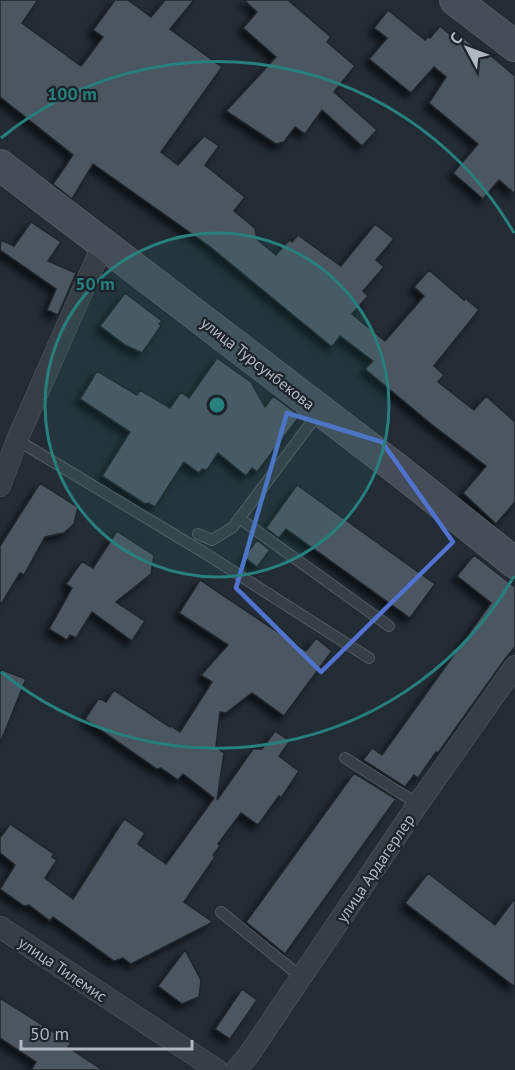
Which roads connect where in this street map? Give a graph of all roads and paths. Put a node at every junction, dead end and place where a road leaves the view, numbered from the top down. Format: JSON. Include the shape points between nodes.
{"nodes":[{"id":1,"x":455,"y":0,"type":"edge"},
{"id":2,"x":515,"y":46,"type":"edge"},
{"id":3,"x":0,"y":165,"type":"edge"},
{"id":4,"x":103,"y":244,"type":"junction"},
{"id":5,"x":320,"y":411,"type":"junction"},
{"id":6,"x":17,"y":440,"type":"junction"},
{"id":7,"x":0,"y":486,"type":"edge"},
{"id":8,"x":239,"y":518,"type":"junction"},
{"id":9,"x":198,"y":534,"type":"dead end"},
{"id":10,"x":515,"y":562,"type":"edge"},
{"id":11,"x":389,"y":626,"type":"dead end"},
{"id":12,"x":369,"y":658,"type":"dead end"},
{"id":13,"x":515,"y":666,"type":"edge"},
{"id":14,"x":345,"y":758,"type":"dead end"},
{"id":15,"x":418,"y":804,"type":"junction"},
{"id":16,"x":220,"y":912,"type":"dead end"},
{"id":17,"x":0,"y":927,"type":"edge"},
{"id":18,"x":301,"y":977,"type":"junction"},
{"id":19,"x":217,"y":1070,"type":"edge"},
{"id":20,"x":236,"y":1070,"type":"edge"}],
"edges":[{"from":1,"to":2,"type":"street"},
{"from":3,"to":4,"type":"street","name":"улица Турсунбекова"},
{"from":4,"to":5,"type":"street","name":"улица Турсунбекова"},
{"from":4,"to":6,"type":"street"},
{"from":5,"to":8,"type":"lane"},
{"from":5,"to":10,"type":"street","name":"улица Турсунбекова"},
{"from":6,"to":7,"type":"street"},
{"from":6,"to":12,"type":"lane"},
{"from":8,"to":9,"type":"lane","via":[[233,527],[212,540]]},
{"from":8,"to":11,"type":"lane"},
{"from":13,"to":15,"type":"street","name":"улица Ардагерлер"},
{"from":14,"to":15,"type":"lane"},
{"from":15,"to":18,"type":"street","name":"улица Ардагерлер"},
{"from":16,"to":18,"type":"lane"},
{"from":17,"to":19,"type":"street","name":"улица Тилемис"},
{"from":18,"to":20,"type":"street","name":"улица Ардагерлер"}]}
